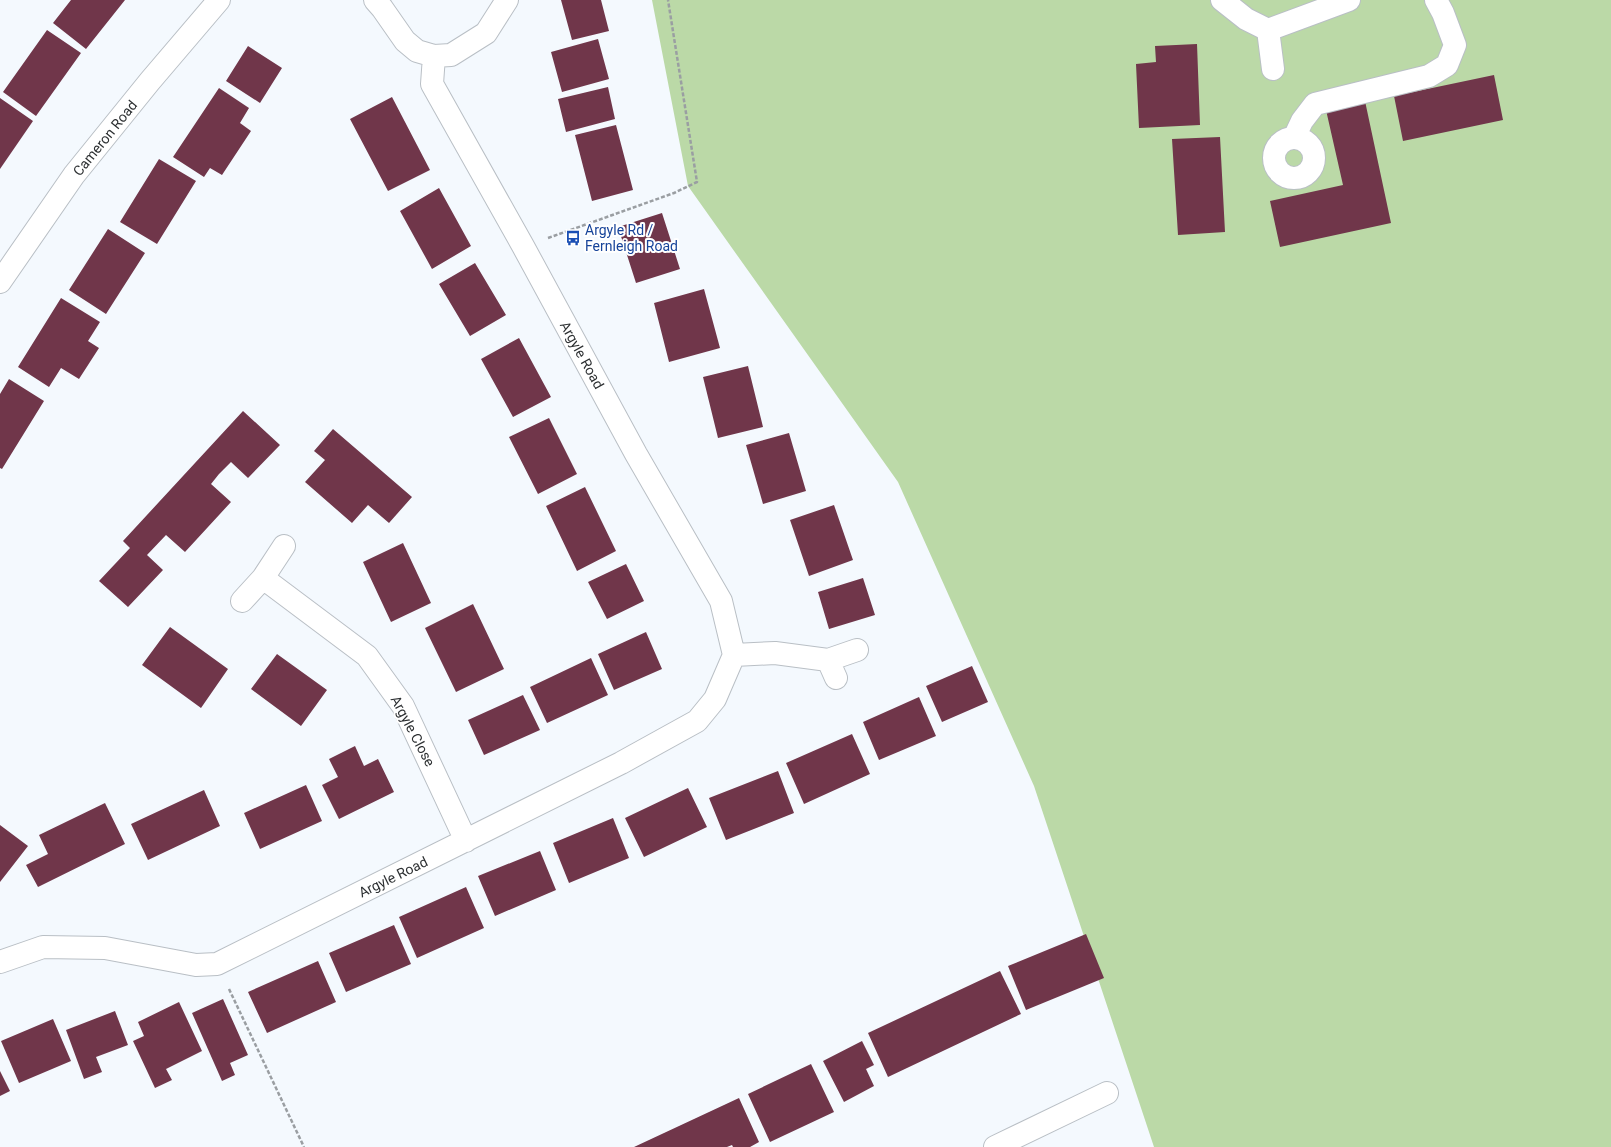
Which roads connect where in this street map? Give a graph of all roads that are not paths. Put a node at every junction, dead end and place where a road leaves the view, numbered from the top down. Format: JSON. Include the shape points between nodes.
{"nodes":[{"id":1,"x":219,"y":0,"type":"edge"},
{"id":2,"x":375,"y":0,"type":"edge"},
{"id":3,"x":507,"y":0,"type":"edge"},
{"id":4,"x":1222,"y":0,"type":"edge"},
{"id":5,"x":1349,"y":0,"type":"edge"},
{"id":6,"x":1436,"y":0,"type":"edge"},
{"id":7,"x":1268,"y":30,"type":"junction"},
{"id":8,"x":434,"y":56,"type":"junction"},
{"id":9,"x":1273,"y":69,"type":"dead end"},
{"id":10,"x":1294,"y":138,"type":"dead end"},
{"id":11,"x":0,"y":282,"type":"edge"},
{"id":12,"x":284,"y":546,"type":"dead end"},
{"id":13,"x":263,"y":578,"type":"junction"},
{"id":14,"x":242,"y":601,"type":"dead end"},
{"id":15,"x":857,"y":650,"type":"dead end"},
{"id":16,"x":734,"y":655,"type":"junction"},
{"id":17,"x":466,"y":840,"type":"junction"},
{"id":18,"x":0,"y":962,"type":"edge"},
{"id":19,"x":1107,"y":1093,"type":"dead end"},
{"id":20,"x":996,"y":1147,"type":"edge"}],
"edges":[{"from":1,"to":11,"type":"street","name":"Cameron Road","via":[[150,80],[74,175]]},
{"from":2,"to":8,"type":"street","via":[[404,41],[417,51]]},
{"from":3,"to":8,"type":"street","via":[[486,33],[451,55]]},
{"from":4,"to":7,"type":"street","via":[[1246,19]]},
{"from":5,"to":7,"type":"street"},
{"from":6,"to":10,"type":"street","via":[[1444,13],[1455,45],[1447,65],[1429,76],[1315,104],[1302,121]]},
{"from":7,"to":9,"type":"street"},
{"from":8,"to":16,"type":"street","name":"Argyle Road","via":[[432,84],[636,454],[721,601]]},
{"from":12,"to":13,"type":"street"},
{"from":13,"to":14,"type":"street"},
{"from":13,"to":17,"type":"street","name":"Argyle Close","via":[[367,656],[404,706]]},
{"from":15,"to":16,"type":"street","via":[[832,669],[775,653]]},
{"from":16,"to":17,"type":"street","name":"Argyle Road","via":[[715,699],[697,721],[621,763]]},
{"from":17,"to":18,"type":"street","name":"Argyle Road","via":[[216,964],[196,965],[105,948],[43,947]]},
{"from":19,"to":20,"type":"street"}]}
